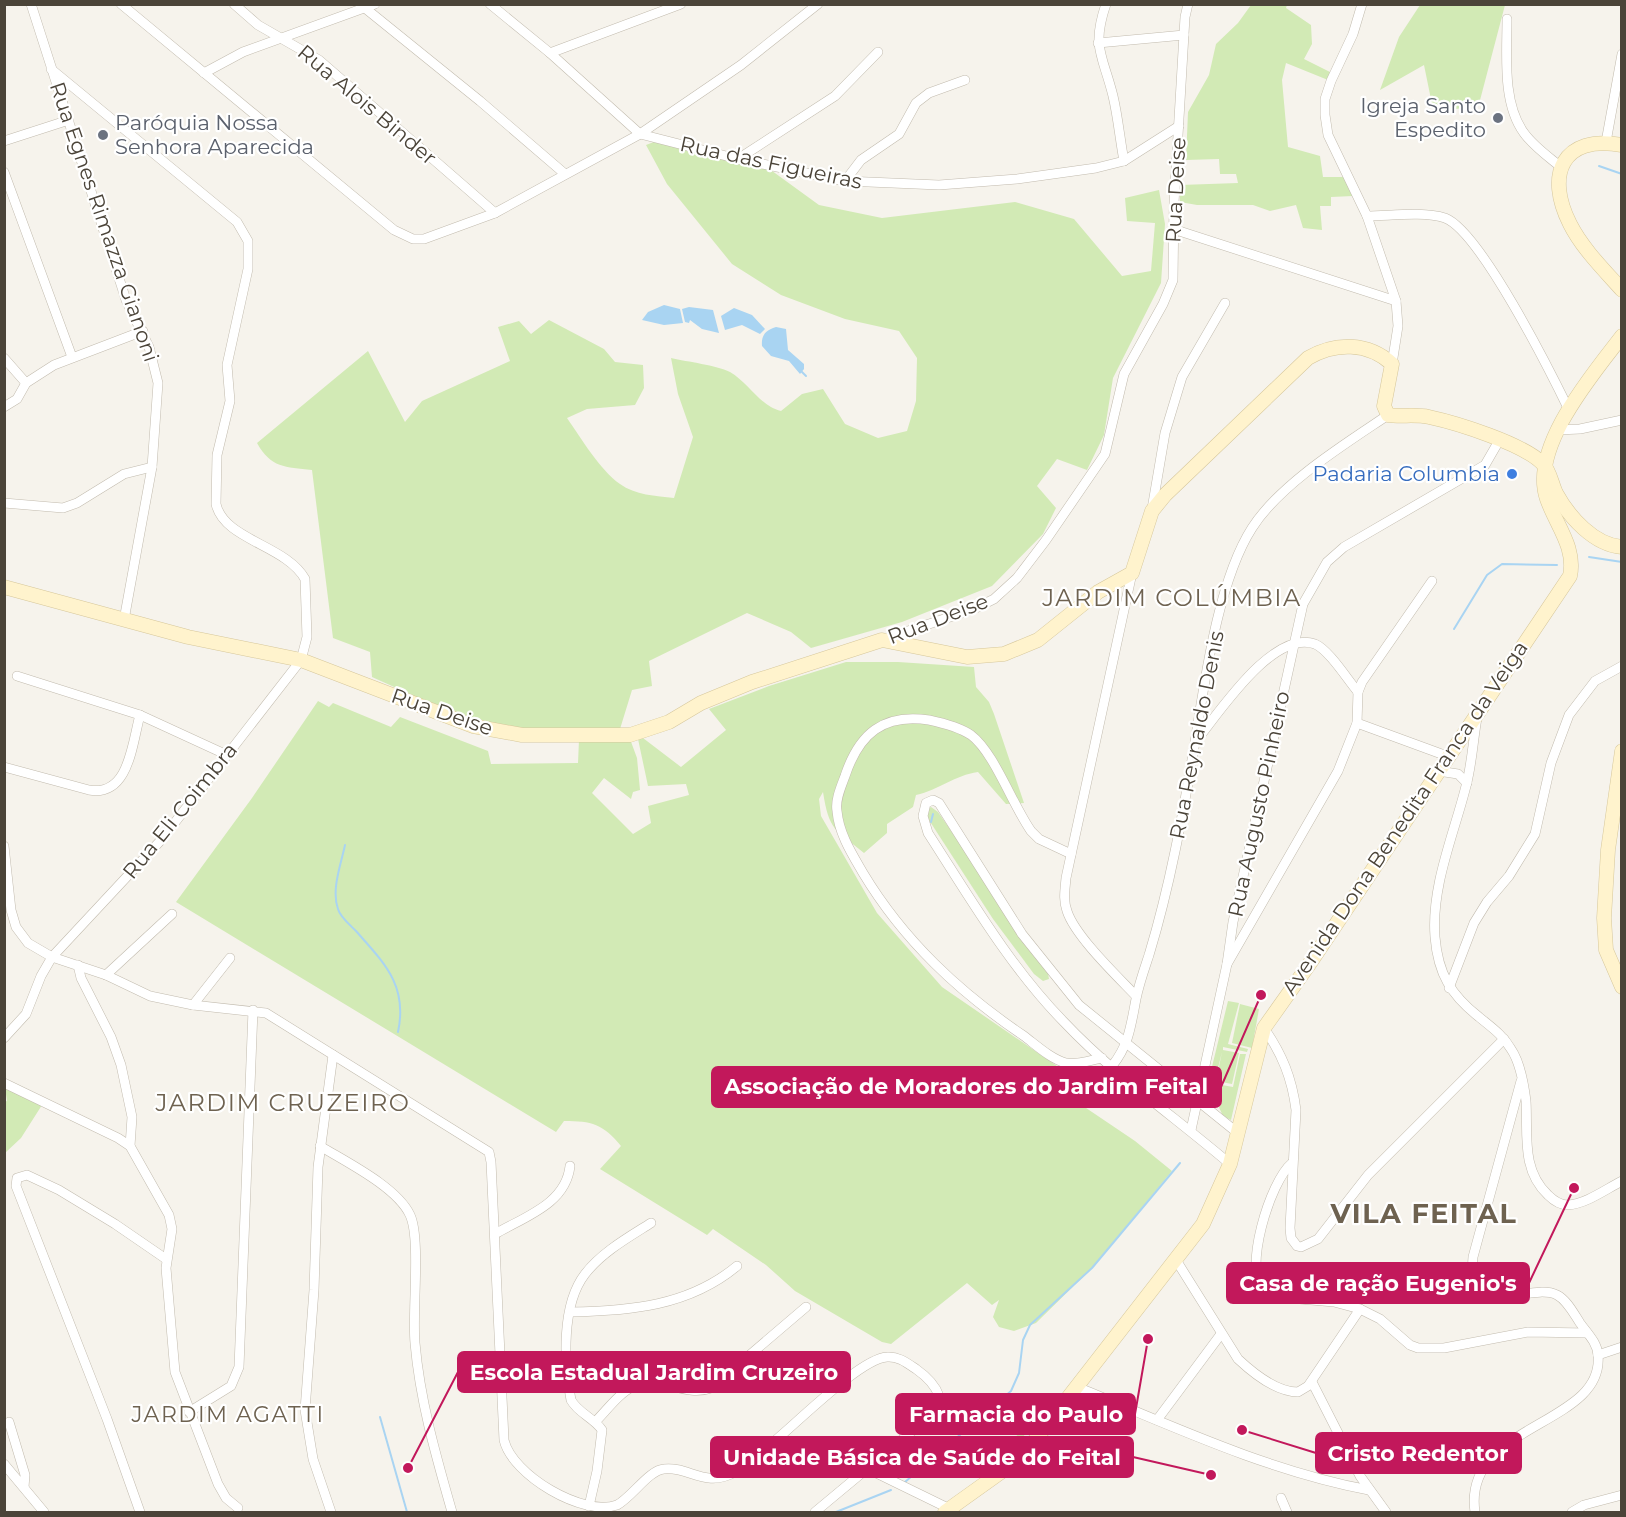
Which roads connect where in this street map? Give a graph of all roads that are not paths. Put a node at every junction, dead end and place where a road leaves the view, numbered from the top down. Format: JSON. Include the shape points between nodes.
{"nodes":[{"id":1,"x":31,"y":4,"type":"edge"},
{"id":2,"x":121,"y":4,"type":"edge"},
{"id":3,"x":234,"y":4,"type":"edge"},
{"id":4,"x":375,"y":4,"type":"edge"},
{"id":5,"x":490,"y":4,"type":"edge"},
{"id":6,"x":681,"y":4,"type":"edge"},
{"id":7,"x":818,"y":4,"type":"edge"},
{"id":8,"x":1106,"y":4,"type":"edge"},
{"id":9,"x":1188,"y":4,"type":"edge"},
{"id":10,"x":1362,"y":4,"type":"edge"},
{"id":11,"x":362,"y":6,"type":"edge"},
{"id":12,"x":1507,"y":19,"type":"dead end"},
{"id":13,"x":1184,"y":35,"type":"junction"},
{"id":14,"x":281,"y":39,"type":"junction"},
{"id":15,"x":1098,"y":43,"type":"junction"},
{"id":16,"x":878,"y":52,"type":"dead end"},
{"id":17,"x":550,"y":53,"type":"junction"},
{"id":18,"x":1622,"y":54,"type":"edge"},
{"id":19,"x":51,"y":69,"type":"junction"},
{"id":20,"x":204,"y":73,"type":"junction"},
{"id":21,"x":965,"y":80,"type":"dead end"},
{"id":22,"x":69,"y":120,"type":"junction"},
{"id":23,"x":1179,"y":126,"type":"junction"},
{"id":24,"x":640,"y":134,"type":"junction"},
{"id":25,"x":4,"y":141,"type":"edge"},
{"id":26,"x":1606,"y":142,"type":"junction"},
{"id":27,"x":1622,"y":146,"type":"edge"},
{"id":28,"x":738,"y":159,"type":"junction"},
{"id":29,"x":1124,"y":161,"type":"junction"},
{"id":30,"x":1562,"y":168,"type":"junction"},
{"id":31,"x":4,"y":172,"type":"edge"},
{"id":32,"x":565,"y":174,"type":"junction"},
{"id":33,"x":845,"y":181,"type":"junction"},
{"id":34,"x":495,"y":213,"type":"junction"},
{"id":35,"x":1367,"y":216,"type":"junction"},
{"id":36,"x":1173,"y":228,"type":"junction"},
{"id":37,"x":1622,"y":290,"type":"edge"},
{"id":38,"x":1396,"y":301,"type":"junction"},
{"id":39,"x":1225,"y":303,"type":"dead end"},
{"id":40,"x":143,"y":331,"type":"junction"},
{"id":41,"x":1622,"y":336,"type":"edge"},
{"id":42,"x":72,"y":357,"type":"junction"},
{"id":43,"x":4,"y":358,"type":"edge"},
{"id":44,"x":1392,"y":364,"type":"junction"},
{"id":45,"x":26,"y":383,"type":"junction"},
{"id":46,"x":5,"y":408,"type":"edge"},
{"id":47,"x":1569,"y":410,"type":"junction"},
{"id":48,"x":1388,"y":415,"type":"junction"},
{"id":49,"x":1622,"y":420,"type":"edge"},
{"id":50,"x":1558,"y":430,"type":"junction"},
{"id":51,"x":1500,"y":439,"type":"junction"},
{"id":52,"x":1545,"y":465,"type":"junction"},
{"id":53,"x":152,"y":467,"type":"junction"},
{"id":54,"x":4,"y":502,"type":"edge"},
{"id":55,"x":1152,"y":511,"type":"junction"},
{"id":56,"x":1622,"y":547,"type":"edge"},
{"id":57,"x":1132,"y":573,"type":"junction"},
{"id":58,"x":1432,"y":581,"type":"dead end"},
{"id":59,"x":4,"y":587,"type":"edge"},
{"id":60,"x":124,"y":620,"type":"junction"},
{"id":61,"x":882,"y":640,"type":"junction"},
{"id":62,"x":1293,"y":643,"type":"junction"},
{"id":63,"x":301,"y":660,"type":"junction"},
{"id":64,"x":1622,"y":666,"type":"edge"},
{"id":65,"x":17,"y":676,"type":"dead end"},
{"id":66,"x":1358,"y":692,"type":"junction"},
{"id":67,"x":1478,"y":711,"type":"junction"},
{"id":68,"x":140,"y":715,"type":"junction"},
{"id":69,"x":1357,"y":723,"type":"junction"},
{"id":70,"x":1195,"y":742,"type":"junction"},
{"id":71,"x":1622,"y":751,"type":"edge"},
{"id":72,"x":227,"y":755,"type":"junction"},
{"id":73,"x":1447,"y":756,"type":"junction"},
{"id":74,"x":4,"y":767,"type":"edge"},
{"id":75,"x":1438,"y":771,"type":"junction"},
{"id":76,"x":1467,"y":783,"type":"junction"},
{"id":77,"x":1618,"y":793,"type":"edge"},
{"id":78,"x":4,"y":846,"type":"edge"},
{"id":79,"x":1071,"y":854,"type":"junction"},
{"id":80,"x":1237,"y":908,"type":"junction"},
{"id":81,"x":172,"y":914,"type":"dead end"},
{"id":82,"x":1254,"y":915,"type":"junction"},
{"id":83,"x":52,"y":957,"type":"junction"},
{"id":84,"x":230,"y":958,"type":"dead end"},
{"id":85,"x":1227,"y":964,"type":"junction"},
{"id":86,"x":78,"y":965,"type":"junction"},
{"id":87,"x":106,"y":975,"type":"junction"},
{"id":88,"x":1622,"y":987,"type":"edge"},
{"id":89,"x":1449,"y":988,"type":"junction"},
{"id":90,"x":1136,"y":996,"type":"junction"},
{"id":91,"x":193,"y":1005,"type":"junction"},
{"id":92,"x":253,"y":1010,"type":"junction"},
{"id":93,"x":1264,"y":1028,"type":"junction"},
{"id":94,"x":4,"y":1038,"type":"edge"},
{"id":95,"x":1504,"y":1039,"type":"junction"},
{"id":96,"x":1127,"y":1046,"type":"junction"},
{"id":97,"x":333,"y":1055,"type":"junction"},
{"id":98,"x":1102,"y":1058,"type":"junction"},
{"id":99,"x":1112,"y":1066,"type":"junction"},
{"id":100,"x":1522,"y":1078,"type":"junction"},
{"id":101,"x":4,"y":1083,"type":"edge"},
{"id":102,"x":1198,"y":1103,"type":"junction"},
{"id":103,"x":1191,"y":1130,"type":"junction"},
{"id":104,"x":1239,"y":1134,"type":"junction"},
{"id":105,"x":130,"y":1146,"type":"junction"},
{"id":106,"x":320,"y":1146,"type":"junction"},
{"id":107,"x":1292,"y":1163,"type":"junction"},
{"id":108,"x":1230,"y":1164,"type":"junction"},
{"id":109,"x":570,"y":1166,"type":"dead end"},
{"id":110,"x":1622,"y":1180,"type":"edge"},
{"id":111,"x":651,"y":1223,"type":"dead end"},
{"id":112,"x":495,"y":1234,"type":"junction"},
{"id":113,"x":166,"y":1259,"type":"junction"},
{"id":114,"x":1176,"y":1260,"type":"junction"},
{"id":115,"x":737,"y":1266,"type":"dead end"},
{"id":116,"x":806,"y":1307,"type":"dead end"},
{"id":117,"x":1360,"y":1309,"type":"junction"},
{"id":118,"x":570,"y":1312,"type":"junction"},
{"id":119,"x":1587,"y":1333,"type":"junction"},
{"id":120,"x":1221,"y":1334,"type":"junction"},
{"id":121,"x":1622,"y":1347,"type":"edge"},
{"id":122,"x":1598,"y":1355,"type":"junction"},
{"id":123,"x":1312,"y":1382,"type":"junction"},
{"id":124,"x":1077,"y":1387,"type":"junction"},
{"id":125,"x":189,"y":1412,"type":"junction"},
{"id":126,"x":1157,"y":1420,"type":"junction"},
{"id":127,"x":596,"y":1421,"type":"junction"},
{"id":128,"x":9,"y":1422,"type":"dead end"},
{"id":129,"x":4,"y":1464,"type":"edge"},
{"id":130,"x":868,"y":1469,"type":"junction"},
{"id":131,"x":24,"y":1487,"type":"junction"},
{"id":132,"x":1369,"y":1490,"type":"junction"},
{"id":133,"x":1622,"y":1495,"type":"edge"},
{"id":134,"x":1281,"y":1498,"type":"dead end"},
{"id":135,"x":589,"y":1506,"type":"junction"},
{"id":136,"x":238,"y":1508,"type":"dead end"},
{"id":137,"x":948,"y":1511,"type":"edge"},
{"id":138,"x":44,"y":1512,"type":"edge"},
{"id":139,"x":140,"y":1512,"type":"edge"},
{"id":140,"x":331,"y":1512,"type":"edge"},
{"id":141,"x":452,"y":1512,"type":"edge"},
{"id":142,"x":815,"y":1512,"type":"edge"},
{"id":143,"x":1287,"y":1512,"type":"edge"},
{"id":144,"x":1386,"y":1512,"type":"edge"},
{"id":145,"x":1474,"y":1512,"type":"edge"},
{"id":146,"x":1572,"y":1512,"type":"edge"}],
"edges":[{"from":1,"to":19,"type":"street","name":"Rua Egnes Rimazza Gianoni"},
{"from":2,"to":20,"type":"street"},
{"from":3,"to":14,"type":"street","name":"Rua Alois Binder","via":[[258,26]]},
{"from":4,"to":11,"type":"street"},
{"from":5,"to":17,"type":"street"},
{"from":6,"to":17,"type":"street"},
{"from":7,"to":24,"type":"street","via":[[741,65]]},
{"from":8,"to":15,"type":"street"},
{"from":9,"to":13,"type":"street","name":"Rua Deise"},
{"from":10,"to":35,"type":"street","via":[[1325,99],[1325,116],[1328,135]]},
{"from":11,"to":14,"type":"street"},
{"from":11,"to":32,"type":"street"},
{"from":12,"to":30,"type":"street","via":[[1509,92],[1516,120],[1530,140]]},
{"from":13,"to":15,"type":"street"},
{"from":13,"to":23,"type":"street","name":"Rua Deise"},
{"from":14,"to":20,"type":"street","via":[[243,52]]},
{"from":14,"to":34,"type":"street","name":"Rua Alois Binder","via":[[319,60]]},
{"from":15,"to":29,"type":"street","via":[[1113,96]]},
{"from":16,"to":28,"type":"street","via":[[835,96]]},
{"from":17,"to":24,"type":"street"},
{"from":18,"to":26,"type":"street"},
{"from":19,"to":22,"type":"street","name":"Rua Egnes Rimazza Gianoni"},
{"from":19,"to":63,"type":"street","via":[[244,230],[248,269],[227,365],[230,401],[217,455],[216,504],[228,522],[300,571],[304,579],[307,631]]},
{"from":20,"to":34,"type":"street","via":[[402,235],[436,237]]},
{"from":21,"to":33,"type":"street","via":[[929,93],[916,103],[899,134],[861,160]]},
{"from":22,"to":25,"type":"street"},
{"from":22,"to":40,"type":"street","name":"Rua Egnes Rimazza Gianoni","via":[[126,300]]},
{"from":23,"to":29,"type":"street","name":"Rua das Figueiras"},
{"from":23,"to":36,"type":"street","name":"Rua Deise"},
{"from":24,"to":28,"type":"street","name":"Rua das Figueiras"},
{"from":24,"to":32,"type":"street"},
{"from":26,"to":27,"type":"street"},
{"from":26,"to":30,"type":"street","via":[[1576,148],[1568,154]]},
{"from":28,"to":33,"type":"street","name":"Rua das Figueiras"},
{"from":29,"to":33,"type":"street","name":"Rua das Figueiras","via":[[993,182],[939,185]]},
{"from":30,"to":37,"type":"street","via":[[1561,194],[1571,226]]},
{"from":31,"to":42,"type":"street"},
{"from":32,"to":34,"type":"street"},
{"from":35,"to":38,"type":"street"},
{"from":35,"to":47,"type":"street","via":[[1431,216],[1457,226],[1495,277]]},
{"from":36,"to":38,"type":"street"},
{"from":36,"to":61,"type":"street","name":"Rua Deise","via":[[1173,280],[1169,291],[1124,374],[1105,454],[1060,521],[1017,578],[994,599]]},
{"from":38,"to":44,"type":"street","via":[[1397,334]]},
{"from":39,"to":55,"type":"street","via":[[1182,377],[1165,433]]},
{"from":40,"to":42,"type":"street"},
{"from":40,"to":53,"type":"street","name":"Rua Egnes Rimazza Gianoni","via":[[158,383]]},
{"from":41,"to":47,"type":"street","name":"Avenida Dona Benedita Franca da Veiga"},
{"from":42,"to":45,"type":"street"},
{"from":43,"to":45,"type":"street"},
{"from":44,"to":48,"type":"street","via":[[1384,406]]},
{"from":44,"to":55,"type":"street","via":[[1378,353],[1356,347],[1331,347],[1308,357]]},
{"from":45,"to":46,"type":"street","via":[[17,399]]},
{"from":47,"to":50,"type":"street","name":"Avenida Dona Benedita Franca da Veiga"},
{"from":48,"to":51,"type":"street","via":[[1431,417]]},
{"from":48,"to":70,"type":"street","name":"Rua Reynaldo Denis","via":[[1300,479],[1252,528],[1228,582],[1202,687]]},
{"from":49,"to":50,"type":"street"},
{"from":50,"to":52,"type":"street","name":"Avenida Dona Benedita Franca da Veiga"},
{"from":51,"to":52,"type":"street"},
{"from":51,"to":62,"type":"street","name":"Rua Augusto Pinheiro","via":[[1485,465],[1344,547],[1327,562],[1303,604]]},
{"from":52,"to":56,"type":"street","via":[[1572,516],[1605,544]]},
{"from":52,"to":67,"type":"street","name":"Avenida Dona Benedita Franca da Veiga","via":[[1544,487],[1570,552],[1570,576]]},
{"from":53,"to":54,"type":"street","via":[[124,474],[63,508]]},
{"from":53,"to":60,"type":"street","name":"Rua Egnes Rimazza Gianoni"},
{"from":55,"to":57,"type":"street"},
{"from":57,"to":61,"type":"street","via":[[1098,592],[1038,640],[1004,654],[967,657]]},
{"from":57,"to":79,"type":"street"},
{"from":58,"to":66,"type":"street","via":[[1370,667]]},
{"from":59,"to":60,"type":"street","name":"Rua Deise"},
{"from":60,"to":63,"type":"street","name":"Rua Deise"},
{"from":61,"to":63,"type":"street","name":"Rua Deise","via":[[752,682],[648,730],[607,736],[522,735],[473,726]]},
{"from":62,"to":66,"type":"street","via":[[1314,644],[1324,649]]},
{"from":62,"to":70,"type":"street","via":[[1254,670]]},
{"from":62,"to":80,"type":"street","name":"Rua Augusto Pinheiro"},
{"from":63,"to":72,"type":"street","name":"Rua Eli Coimbra"},
{"from":64,"to":89,"type":"street","via":[[1595,681],[1569,715],[1551,763],[1530,847],[1474,923]]},
{"from":65,"to":68,"type":"street"},
{"from":66,"to":69,"type":"street"},
{"from":67,"to":73,"type":"street","name":"Avenida Dona Benedita Franca da Veiga"},
{"from":67,"to":76,"type":"street"},
{"from":68,"to":72,"type":"street"},
{"from":68,"to":74,"type":"street","via":[[125,770],[119,783],[110,789],[88,790]]},
{"from":69,"to":73,"type":"street"},
{"from":69,"to":82,"type":"street","via":[[1326,797]]},
{"from":70,"to":90,"type":"street","name":"Rua Reynaldo Denis","via":[[1165,901]]},
{"from":71,"to":77,"type":"street"},
{"from":72,"to":83,"type":"street","name":"Rua Eli Coimbra","via":[[162,839]]},
{"from":73,"to":75,"type":"street","name":"Avenida Dona Benedita Franca da Veiga"},
{"from":75,"to":76,"type":"street","via":[[1458,774]]},
{"from":75,"to":93,"type":"street","name":"Avenida Dona Benedita Franca da Veiga"},
{"from":76,"to":89,"type":"street","via":[[1447,852],[1436,919],[1440,960]]},
{"from":77,"to":88,"type":"street","via":[[1608,850],[1604,933],[1606,950]]},
{"from":78,"to":83,"type":"street","via":[[16,927],[28,943]]},
{"from":79,"to":90,"type":"street","via":[[1064,898],[1068,913]]},
{"from":79,"to":98,"type":"street","via":[[1031,831],[983,748],[972,736],[939,722],[903,718],[887,721],[850,761],[836,809],[840,829],[899,926],[947,978],[1058,1059],[1075,1063]]},
{"from":80,"to":82,"type":"street"},
{"from":80,"to":85,"type":"street","name":"Rua Augusto Pinheiro"},
{"from":81,"to":87,"type":"street"},
{"from":82,"to":85,"type":"street"},
{"from":83,"to":86,"type":"street"},
{"from":83,"to":94,"type":"street","name":"Rua Eli Coimbra","via":[[26,1014]]},
{"from":84,"to":91,"type":"street"},
{"from":85,"to":102,"type":"street","name":"Rua Augusto Pinheiro"},
{"from":86,"to":87,"type":"street"},
{"from":86,"to":105,"type":"street","via":[[121,1065],[132,1117]]},
{"from":87,"to":91,"type":"street","via":[[150,996]]},
{"from":89,"to":95,"type":"street"},
{"from":90,"to":96,"type":"street","name":"Rua Reynaldo Denis"},
{"from":91,"to":92,"type":"street"},
{"from":92,"to":97,"type":"street","via":[[286,1023]]},
{"from":92,"to":125,"type":"street","via":[[239,1367],[231,1386]]},
{"from":93,"to":104,"type":"street","name":"Avenida Dona Benedita Franca da Veiga"},
{"from":93,"to":107,"type":"street","via":[[1292,1081],[1296,1110]]},
{"from":95,"to":100,"type":"street","via":[[1513,1050]]},
{"from":95,"to":107,"type":"street","via":[[1368,1175],[1318,1239],[1301,1247],[1291,1238]]},
{"from":96,"to":98,"type":"street","via":[[1062,987],[1022,934],[939,803],[926,803],[923,816],[928,834],[1008,955],[1062,1021]]},
{"from":96,"to":99,"type":"street","name":"Rua Reynaldo Denis"},
{"from":96,"to":102,"type":"street"},
{"from":97,"to":106,"type":"street"},
{"from":97,"to":112,"type":"street","via":[[486,1148],[491,1162]]},
{"from":98,"to":99,"type":"street"},
{"from":99,"to":103,"type":"street"},
{"from":100,"to":110,"type":"street","via":[[1527,1152],[1536,1181],[1546,1194],[1567,1205]]},
{"from":100,"to":119,"type":"street","via":[[1473,1257],[1472,1276],[1479,1289],[1492,1295],[1556,1294]]},
{"from":101,"to":105,"type":"street"},
{"from":102,"to":103,"type":"street","name":"Rua Augusto Pinheiro"},
{"from":102,"to":104,"type":"street"},
{"from":103,"to":108,"type":"street"},
{"from":104,"to":108,"type":"street","name":"Avenida Dona Benedita Franca da Veiga"},
{"from":105,"to":113,"type":"street","via":[[169,1215],[172,1229]]},
{"from":106,"to":140,"type":"street","via":[[305,1410],[313,1459]]},
{"from":106,"to":141,"type":"street","via":[[399,1199],[413,1224],[414,1340],[419,1378],[429,1434]]},
{"from":107,"to":117,"type":"street","via":[[1278,1181],[1260,1235],[1254,1264],[1256,1282],[1269,1296],[1334,1302]]},
{"from":108,"to":114,"type":"street","name":"Avenida Dona Benedita Franca da Veiga","via":[[1203,1224]]},
{"from":109,"to":112,"type":"street","via":[[561,1192]]},
{"from":111,"to":118,"type":"street","via":[[585,1274]]},
{"from":112,"to":135,"type":"street","via":[[506,1449],[532,1479],[550,1492]]},
{"from":113,"to":125,"type":"street","via":[[175,1372]]},
{"from":113,"to":139,"type":"street","via":[[59,1190],[27,1175],[17,1178],[16,1186]]},
{"from":114,"to":120,"type":"street"},
{"from":114,"to":124,"type":"street","name":"Avenida Dona Benedita Franca da Veiga"},
{"from":115,"to":118,"type":"street","via":[[699,1292],[677,1299],[631,1308]]},
{"from":116,"to":127,"type":"street","via":[[711,1388],[688,1391],[639,1384],[626,1391]]},
{"from":117,"to":119,"type":"street","via":[[1380,1318],[1418,1348],[1444,1348],[1528,1332]]},
{"from":117,"to":123,"type":"street"},
{"from":118,"to":127,"type":"street","via":[[568,1358],[572,1400],[574,1406]]},
{"from":119,"to":122,"type":"street"},
{"from":120,"to":123,"type":"street","via":[[1251,1371],[1284,1390],[1298,1392]]},
{"from":120,"to":126,"type":"street"},
{"from":121,"to":122,"type":"street"},
{"from":122,"to":145,"type":"street","via":[[1592,1383],[1580,1396],[1524,1431],[1485,1464],[1477,1477]]},
{"from":123,"to":132,"type":"street"},
{"from":124,"to":126,"type":"street"},
{"from":124,"to":137,"type":"street","name":"Avenida Dona Benedita Franca da Veiga","via":[[1015,1462]]},
{"from":125,"to":136,"type":"street","via":[[218,1484]]},
{"from":126,"to":132,"type":"street","via":[[1320,1481]]},
{"from":127,"to":135,"type":"street","via":[[602,1430]]},
{"from":128,"to":131,"type":"street","via":[[25,1475]]},
{"from":129,"to":131,"type":"street"},
{"from":130,"to":135,"type":"street","via":[[934,1413],[939,1396],[932,1382],[901,1359],[889,1356],[854,1375],[750,1462],[726,1477],[696,1477],[664,1469],[656,1471],[618,1504]]},
{"from":130,"to":137,"type":"street"},
{"from":130,"to":142,"type":"street"},
{"from":131,"to":138,"type":"street"},
{"from":132,"to":144,"type":"street"},
{"from":133,"to":146,"type":"street"},
{"from":134,"to":143,"type":"street"}]}
